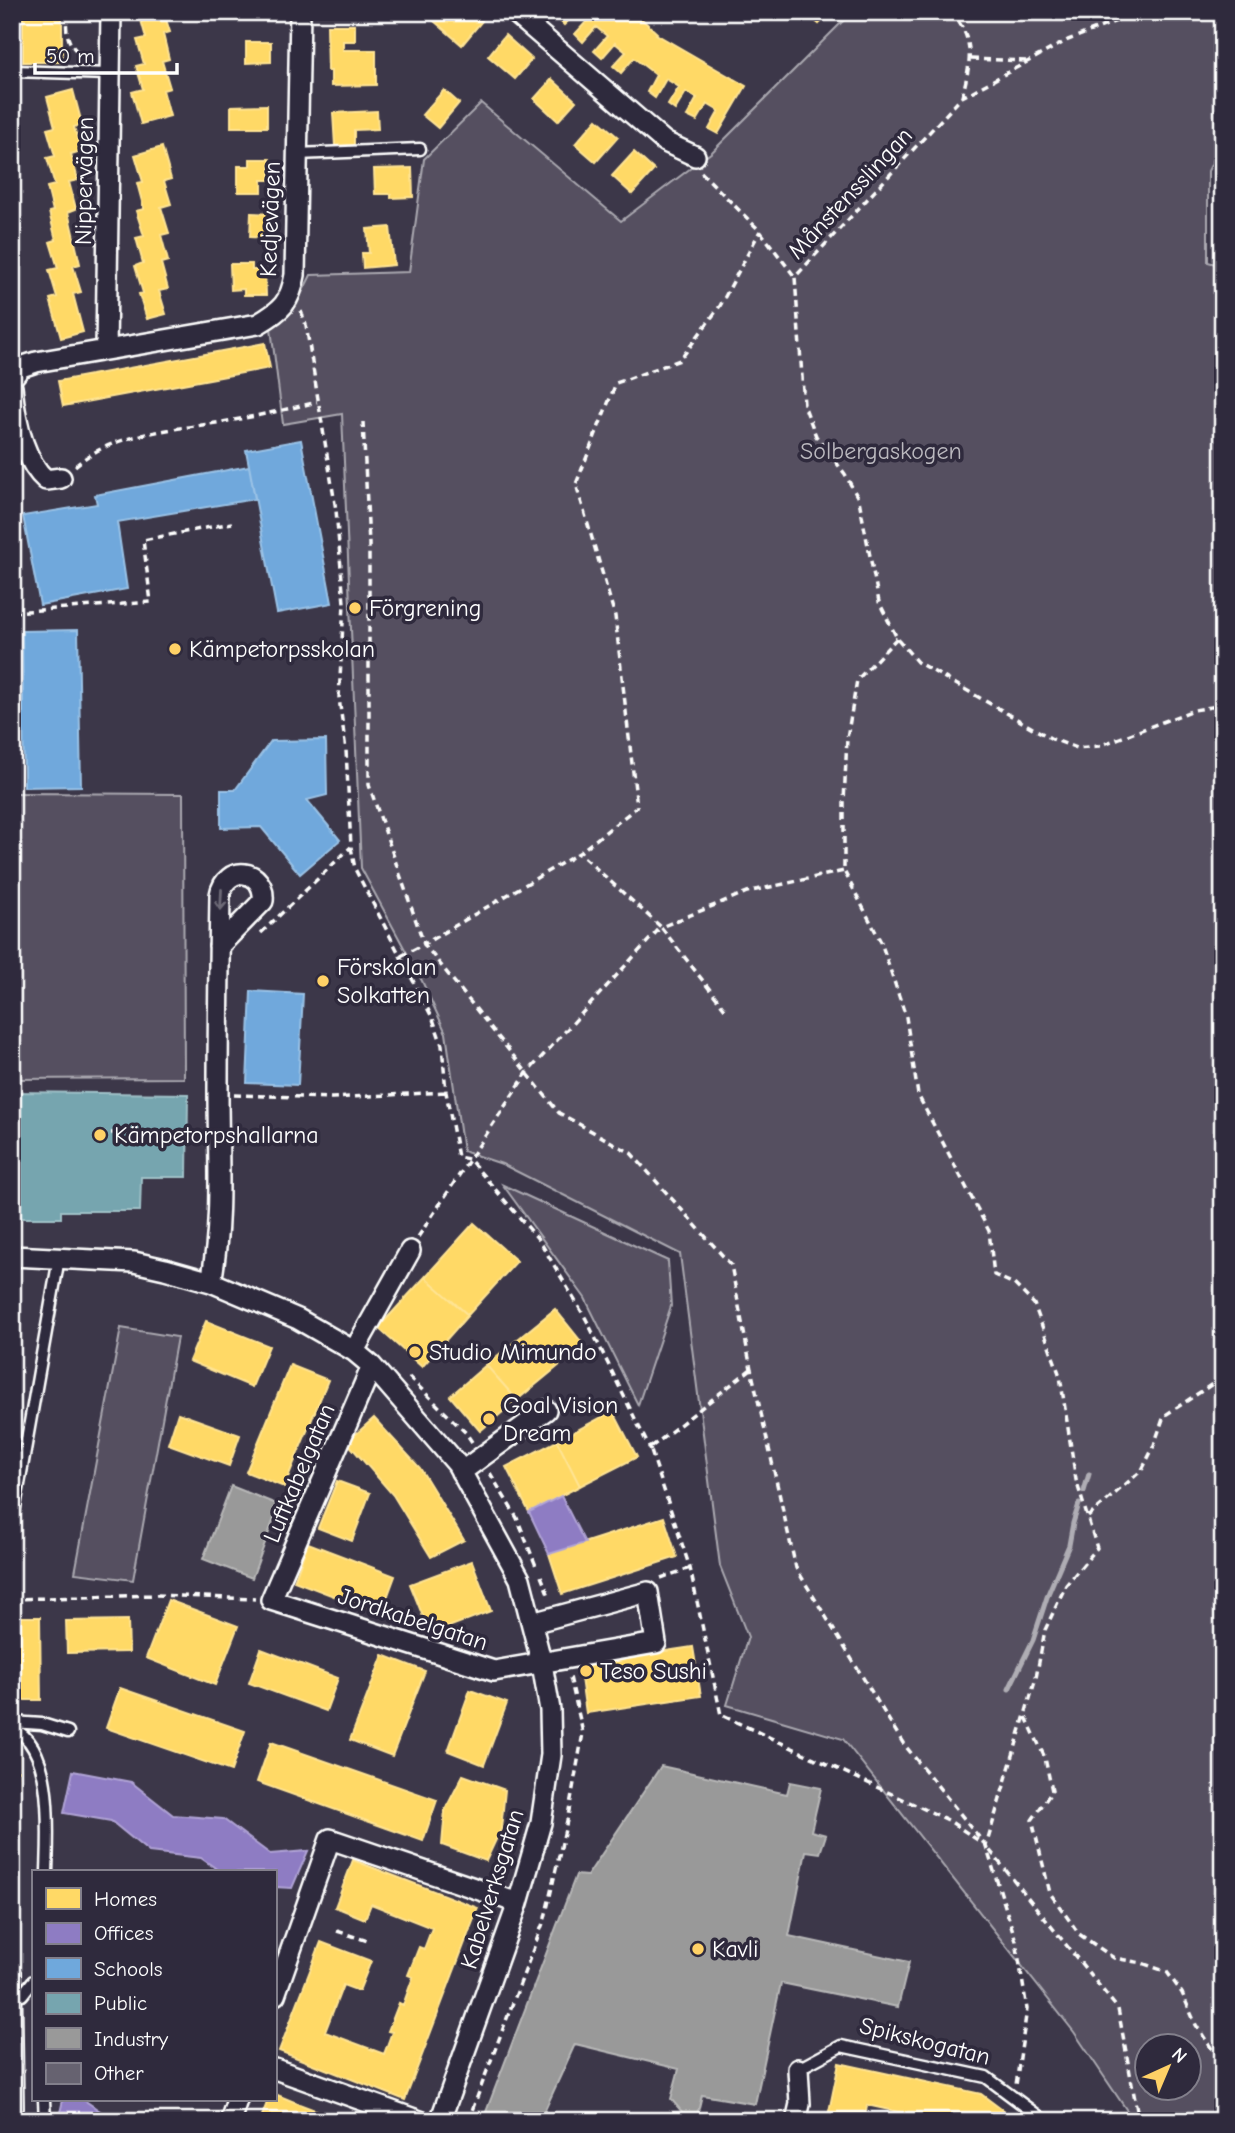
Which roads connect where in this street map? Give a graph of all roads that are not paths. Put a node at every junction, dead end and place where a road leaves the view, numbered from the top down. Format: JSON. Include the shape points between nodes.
{"nodes":[{"id":1,"x":111,"y":12,"type":"edge"},
{"id":2,"x":300,"y":12,"type":"edge"},
{"id":3,"x":514,"y":12,"type":"edge"},
{"id":4,"x":110,"y":70,"type":"junction"},
{"id":5,"x":12,"y":71,"type":"edge"},
{"id":6,"x":420,"y":149,"type":"dead end"},
{"id":7,"x":296,"y":153,"type":"junction"},
{"id":8,"x":695,"y":156,"type":"road end"},
{"id":9,"x":106,"y":350,"type":"junction"},
{"id":10,"x":12,"y":378,"type":"edge"},
{"id":11,"x":12,"y":387,"type":"edge"},
{"id":12,"x":61,"y":478,"type":"road end"},
{"id":13,"x":219,"y":946,"type":"dead end"},
{"id":14,"x":410,"y":1251,"type":"road end"},
{"id":15,"x":12,"y":1256,"type":"edge"},
{"id":16,"x":60,"y":1258,"type":"junction"},
{"id":17,"x":211,"y":1282,"type":"junction"},
{"id":18,"x":354,"y":1351,"type":"junction"},
{"id":19,"x":372,"y":1366,"type":"junction"},
{"id":20,"x":546,"y":1410,"type":"dead end"},
{"id":21,"x":461,"y":1472,"type":"junction"},
{"id":22,"x":12,"y":1524,"type":"edge"},
{"id":23,"x":271,"y":1600,"type":"joint"},
{"id":24,"x":532,"y":1623,"type":"junction"},
{"id":25,"x":542,"y":1664,"type":"junction"},
{"id":26,"x":12,"y":1722,"type":"edge"},
{"id":27,"x":12,"y":1728,"type":"edge"},
{"id":28,"x":68,"y":1732,"type":"dead end"},
{"id":29,"x":47,"y":1870,"type":"edge"},
{"id":30,"x":518,"y":1903,"type":"junction"},
{"id":31,"x":32,"y":1982,"type":"edge"},
{"id":32,"x":276,"y":1992,"type":"edge"},
{"id":33,"x":22,"y":1995,"type":"dead end"},
{"id":34,"x":276,"y":2069,"type":"edge"},
{"id":35,"x":798,"y":2069,"type":"joint"},
{"id":36,"x":44,"y":2102,"type":"edge"},
{"id":37,"x":236,"y":2102,"type":"edge"},
{"id":38,"x":45,"y":2121,"type":"edge"},
{"id":39,"x":230,"y":2121,"type":"edge"},
{"id":40,"x":420,"y":2121,"type":"edge"},
{"id":41,"x":440,"y":2121,"type":"edge"},
{"id":42,"x":796,"y":2121,"type":"edge"},
{"id":43,"x":1045,"y":2121,"type":"edge"}],
"edges":[{"from":1,"to":4,"type":"street","name":"Nippervägen"},
{"from":2,"to":7,"type":"street","name":"Kedjevägen"},
{"from":3,"to":8,"type":"street","via":[[665,142]]},
{"from":4,"to":5,"type":"lane"},
{"from":4,"to":9,"type":"street","name":"Nippervägen"},
{"from":6,"to":7,"type":"lane"},
{"from":7,"to":9,"type":"street","name":"Kedjevägen","via":[[295,275],[291,294],[274,315],[258,324]]},
{"from":9,"to":10,"type":"street","name":"Kedjevägen","via":[[27,364]]},
{"from":11,"to":12,"type":"street","via":[[35,469],[46,480]]},
{"from":13,"to":17,"type":"street","via":[[218,1247]]},
{"from":14,"to":18,"type":"street"},
{"from":15,"to":16,"type":"street","name":"Kabelverksgatan"},
{"from":16,"to":17,"type":"street","name":"Kabelverksgatan","via":[[134,1262]]},
{"from":16,"to":22,"type":"lane"},
{"from":17,"to":18,"type":"street","name":"Kabelverksgatan","via":[[298,1319]]},
{"from":18,"to":19,"type":"street","name":"Kabelverksgatan"},
{"from":19,"to":21,"type":"street","name":"Kabelverksgatan"},
{"from":19,"to":23,"type":"street","name":"Luftkabelgatan"},
{"from":20,"to":21,"type":"street"},
{"from":21,"to":24,"type":"street","name":"Kabelverksgatan","via":[[520,1579]]},
{"from":23,"to":25,"type":"street","name":"Jordkabelgatan","via":[[494,1671]]},
{"from":24,"to":25,"type":"street","name":"Kabelverksgatan"},
{"from":24,"to":25,"type":"street","via":[[648,1592],[656,1643]]},
{"from":25,"to":30,"type":"street","name":"Kabelverksgatan","via":[[551,1755],[541,1823]]},
{"from":26,"to":28,"type":"lane"},
{"from":27,"to":29,"type":"lane","via":[[33,1744],[43,1776]]},
{"from":30,"to":32,"type":"street","via":[[331,1839]]},
{"from":30,"to":41,"type":"street","name":"Kabelverksgatan"},
{"from":31,"to":33,"type":"lane"},
{"from":34,"to":40,"type":"street"},
{"from":35,"to":42,"type":"street","name":"Spikskogatan"},
{"from":35,"to":43,"type":"lane","name":"Spikskogatan","via":[[841,2046],[986,2077]]},
{"from":36,"to":38,"type":"lane"},
{"from":37,"to":39,"type":"street"}]}
